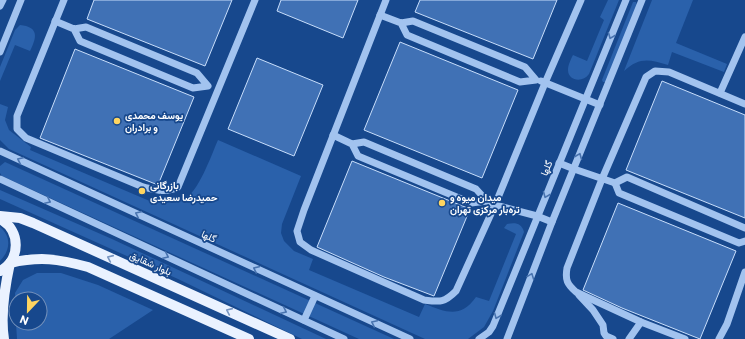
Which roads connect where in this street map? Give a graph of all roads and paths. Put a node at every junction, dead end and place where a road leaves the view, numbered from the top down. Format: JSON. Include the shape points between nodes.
{"nodes":[{"id":1,"x":3,"y":0,"type":"edge"},
{"id":2,"x":21,"y":0,"type":"edge"},
{"id":3,"x":64,"y":0,"type":"edge"},
{"id":4,"x":255,"y":0,"type":"edge"},
{"id":5,"x":386,"y":0,"type":"edge"},
{"id":6,"x":581,"y":0,"type":"edge"},
{"id":7,"x":626,"y":0,"type":"edge"},
{"id":8,"x":642,"y":0,"type":"edge"},
{"id":9,"x":0,"y":6,"type":"edge"},
{"id":10,"x":380,"y":15,"type":"junction"},
{"id":11,"x":55,"y":22,"type":"junction"},
{"id":12,"x":401,"y":23,"type":"junction"},
{"id":13,"x":74,"y":29,"type":"junction"},
{"id":14,"x":745,"y":37,"type":"edge"},
{"id":15,"x":0,"y":52,"type":"edge"},
{"id":16,"x":536,"y":80,"type":"junction"},
{"id":17,"x":545,"y":82,"type":"junction"},
{"id":18,"x":208,"y":86,"type":"junction"},
{"id":19,"x":218,"y":90,"type":"junction"},
{"id":20,"x":720,"y":94,"type":"junction"},
{"id":21,"x":586,"y":98,"type":"junction"},
{"id":22,"x":745,"y":104,"type":"edge"},
{"id":23,"x":600,"y":105,"type":"junction"},
{"id":24,"x":334,"y":135,"type":"junction"},
{"id":25,"x":352,"y":144,"type":"junction"},
{"id":26,"x":0,"y":151,"type":"edge"},
{"id":27,"x":559,"y":163,"type":"junction"},
{"id":28,"x":574,"y":169,"type":"junction"},
{"id":29,"x":0,"y":179,"type":"edge"},
{"id":30,"x":602,"y":179,"type":"junction"},
{"id":31,"x":616,"y":183,"type":"junction"},
{"id":32,"x":487,"y":201,"type":"junction"},
{"id":33,"x":495,"y":205,"type":"junction"},
{"id":34,"x":537,"y":216,"type":"junction"},
{"id":35,"x":0,"y":218,"type":"edge"},
{"id":36,"x":552,"y":222,"type":"junction"},
{"id":37,"x":745,"y":228,"type":"edge"},
{"id":38,"x":745,"y":241,"type":"edge"},
{"id":39,"x":10,"y":263,"type":"junction"},
{"id":40,"x":0,"y":271,"type":"edge"},
{"id":41,"x":745,"y":272,"type":"edge"},
{"id":42,"x":576,"y":292,"type":"junction"},
{"id":43,"x":315,"y":296,"type":"junction"},
{"id":44,"x":0,"y":319,"type":"edge"},
{"id":45,"x":304,"y":320,"type":"junction"},
{"id":46,"x":641,"y":322,"type":"junction"},
{"id":47,"x":3,"y":335,"type":"edge"},
{"id":48,"x":249,"y":339,"type":"edge"},
{"id":49,"x":290,"y":339,"type":"edge"},
{"id":50,"x":344,"y":339,"type":"edge"},
{"id":51,"x":410,"y":339,"type":"edge"},
{"id":52,"x":479,"y":339,"type":"edge"},
{"id":53,"x":507,"y":339,"type":"edge"},
{"id":54,"x":614,"y":339,"type":"edge"},
{"id":55,"x":629,"y":339,"type":"edge"},
{"id":56,"x":685,"y":339,"type":"edge"},
{"id":57,"x":719,"y":339,"type":"edge"}],
"edges":[{"from":1,"to":9,"type":"street"},
{"from":2,"to":15,"type":"street"},
{"from":3,"to":11,"type":"street"},
{"from":4,"to":19,"type":"street"},
{"from":5,"to":10,"type":"street"},
{"from":6,"to":17,"type":"street"},
{"from":7,"to":21,"type":"street","name":"گلها","one_way":true},
{"from":8,"to":23,"type":"street"},
{"from":10,"to":12,"type":"street"},
{"from":10,"to":24,"type":"street"},
{"from":11,"to":13,"type":"street"},
{"from":11,"to":19,"type":"street","via":[[17,116],[17,129],[26,138],[143,187],[170,191],[178,187]]},
{"from":12,"to":16,"type":"street","via":[[413,21],[518,64],[525,67]]},
{"from":12,"to":16,"type":"street","via":[[407,35],[520,82]]},
{"from":13,"to":18,"type":"street","via":[[86,27],[197,73]]},
{"from":13,"to":18,"type":"street","via":[[80,41],[193,88]]},
{"from":14,"to":20,"type":"street"},
{"from":16,"to":17,"type":"street"},
{"from":17,"to":21,"type":"street"},
{"from":17,"to":33,"type":"street"},
{"from":18,"to":19,"type":"street"},
{"from":20,"to":22,"type":"street"},
{"from":20,"to":30,"type":"street","via":[[669,72],[655,71],[646,77]]},
{"from":21,"to":23,"type":"street"},
{"from":21,"to":27,"type":"street","name":"گلها"},
{"from":28,"to":23,"type":"street","one_way":true},
{"from":24,"to":25,"type":"street"},
{"from":24,"to":33,"type":"street","via":[[296,231],[300,242],[310,250],[424,300],[439,302],[449,299],[456,291]]},
{"from":25,"to":32,"type":"street","via":[[364,142],[476,188]]},
{"from":25,"to":32,"type":"street","via":[[358,156],[471,203]]},
{"from":43,"to":26,"type":"street","name":"گلها","one_way":true},
{"from":27,"to":28,"type":"street"},
{"from":27,"to":34,"type":"street","name":"گلها","one_way":true},
{"from":28,"to":30,"type":"street"},
{"from":28,"to":36,"type":"street"},
{"from":29,"to":45,"type":"street","one_way":true},
{"from":30,"to":31,"type":"street"},
{"from":30,"to":42,"type":"street","via":[[567,268],[568,285]]},
{"from":31,"to":37,"type":"street","via":[[627,177]]},
{"from":31,"to":38,"type":"street","via":[[619,193],[739,243]]},
{"from":32,"to":33,"type":"street"},
{"from":33,"to":34,"type":"street"},
{"from":34,"to":36,"type":"street"},
{"from":34,"to":52,"type":"street","name":"گلها","one_way":true,"via":[[493,326]]},
{"from":35,"to":39,"type":"main road","via":[[10,226],[14,235],[15,254]]},
{"from":49,"to":35,"type":"main road","name":"بلوار شقایق","one_way":true,"via":[[33,223],[20,218]]},
{"from":53,"to":36,"type":"street","one_way":true},
{"from":39,"to":40,"type":"main road"},
{"from":39,"to":47,"type":"main road","via":[[4,297]]},
{"from":39,"to":48,"type":"main road","via":[[50,259],[88,267]]},
{"from":41,"to":57,"type":"street","via":[[727,324]]},
{"from":42,"to":46,"type":"street"},
{"from":42,"to":54,"type":"street","via":[[593,310],[603,325],[606,336]]},
{"from":43,"to":45,"type":"street"},
{"from":51,"to":43,"type":"street","name":"گلها","one_way":true},
{"from":44,"to":47,"type":"main road"},
{"from":45,"to":50,"type":"street"},
{"from":46,"to":55,"type":"street"},
{"from":46,"to":56,"type":"street"}]}
